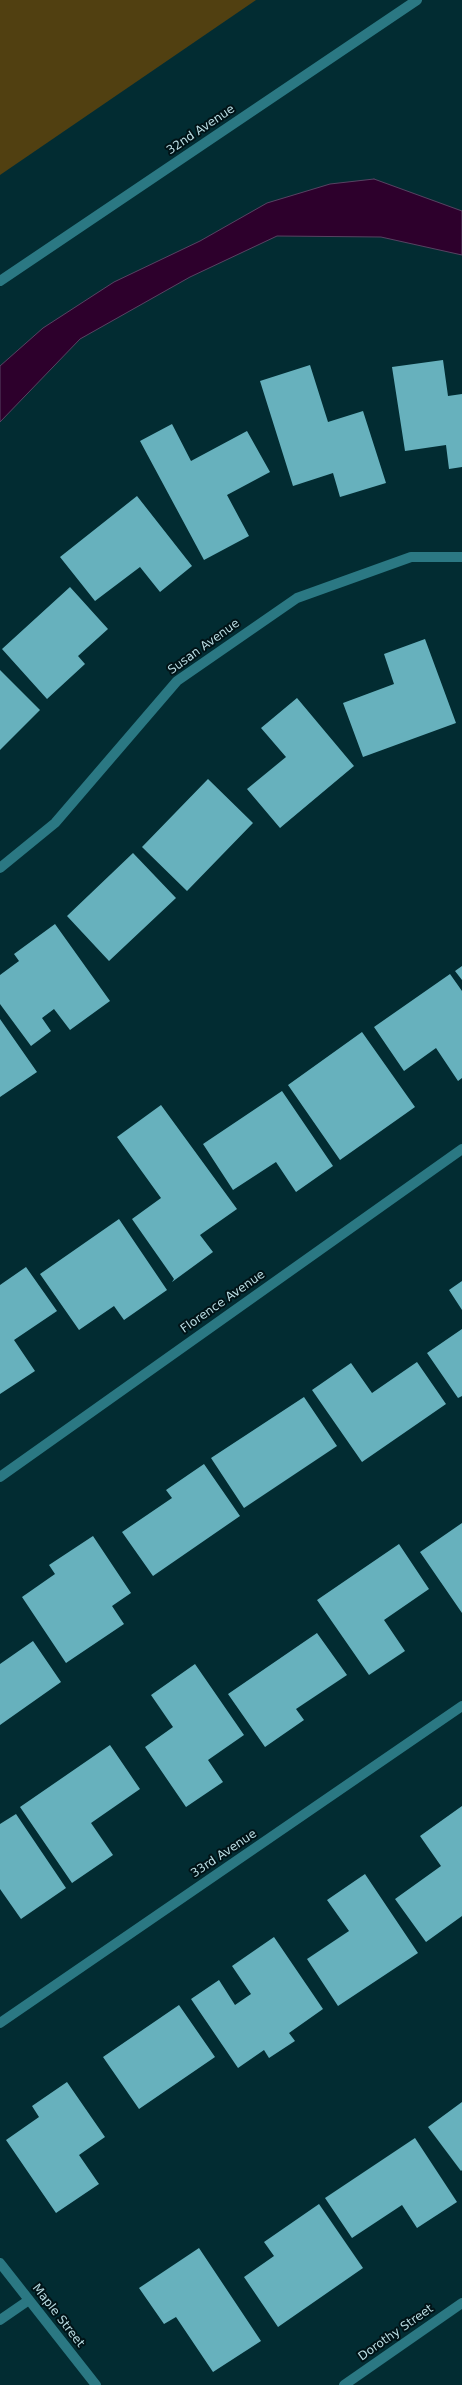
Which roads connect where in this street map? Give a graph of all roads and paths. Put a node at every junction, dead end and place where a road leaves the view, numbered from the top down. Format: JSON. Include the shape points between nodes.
{"nodes":[{"id":1,"x":417,"y":0,"type":"edge"},
{"id":2,"x":0,"y":281,"type":"edge"},
{"id":3,"x":462,"y":557,"type":"edge"},
{"id":4,"x":0,"y":868,"type":"edge"},
{"id":5,"x":462,"y":1149,"type":"edge"},
{"id":6,"x":0,"y":1477,"type":"edge"},
{"id":7,"x":462,"y":1706,"type":"edge"},
{"id":8,"x":0,"y":2023,"type":"edge"},
{"id":9,"x":0,"y":2263,"type":"edge"},
{"id":10,"x":29,"y":2300,"type":"junction"},
{"id":11,"x":462,"y":2303,"type":"edge"},
{"id":12,"x":0,"y":2320,"type":"edge"},
{"id":13,"x":96,"y":2385,"type":"edge"},
{"id":14,"x":344,"y":2385,"type":"edge"}],
"edges":[{"from":1,"to":2,"type":"street","name":"32nd Avenue"},
{"from":3,"to":4,"type":"street","name":"Susan Avenue","via":[[411,558],[297,598],[177,681],[55,823]]},
{"from":5,"to":6,"type":"street","name":"Florence Avenue"},
{"from":7,"to":8,"type":"street","name":"33rd Avenue"},
{"from":9,"to":10,"type":"street","name":"Maple Street"},
{"from":10,"to":12,"type":"street"},
{"from":10,"to":13,"type":"street","name":"Maple Street"},
{"from":11,"to":14,"type":"street","name":"Dorothy Street"}]}
